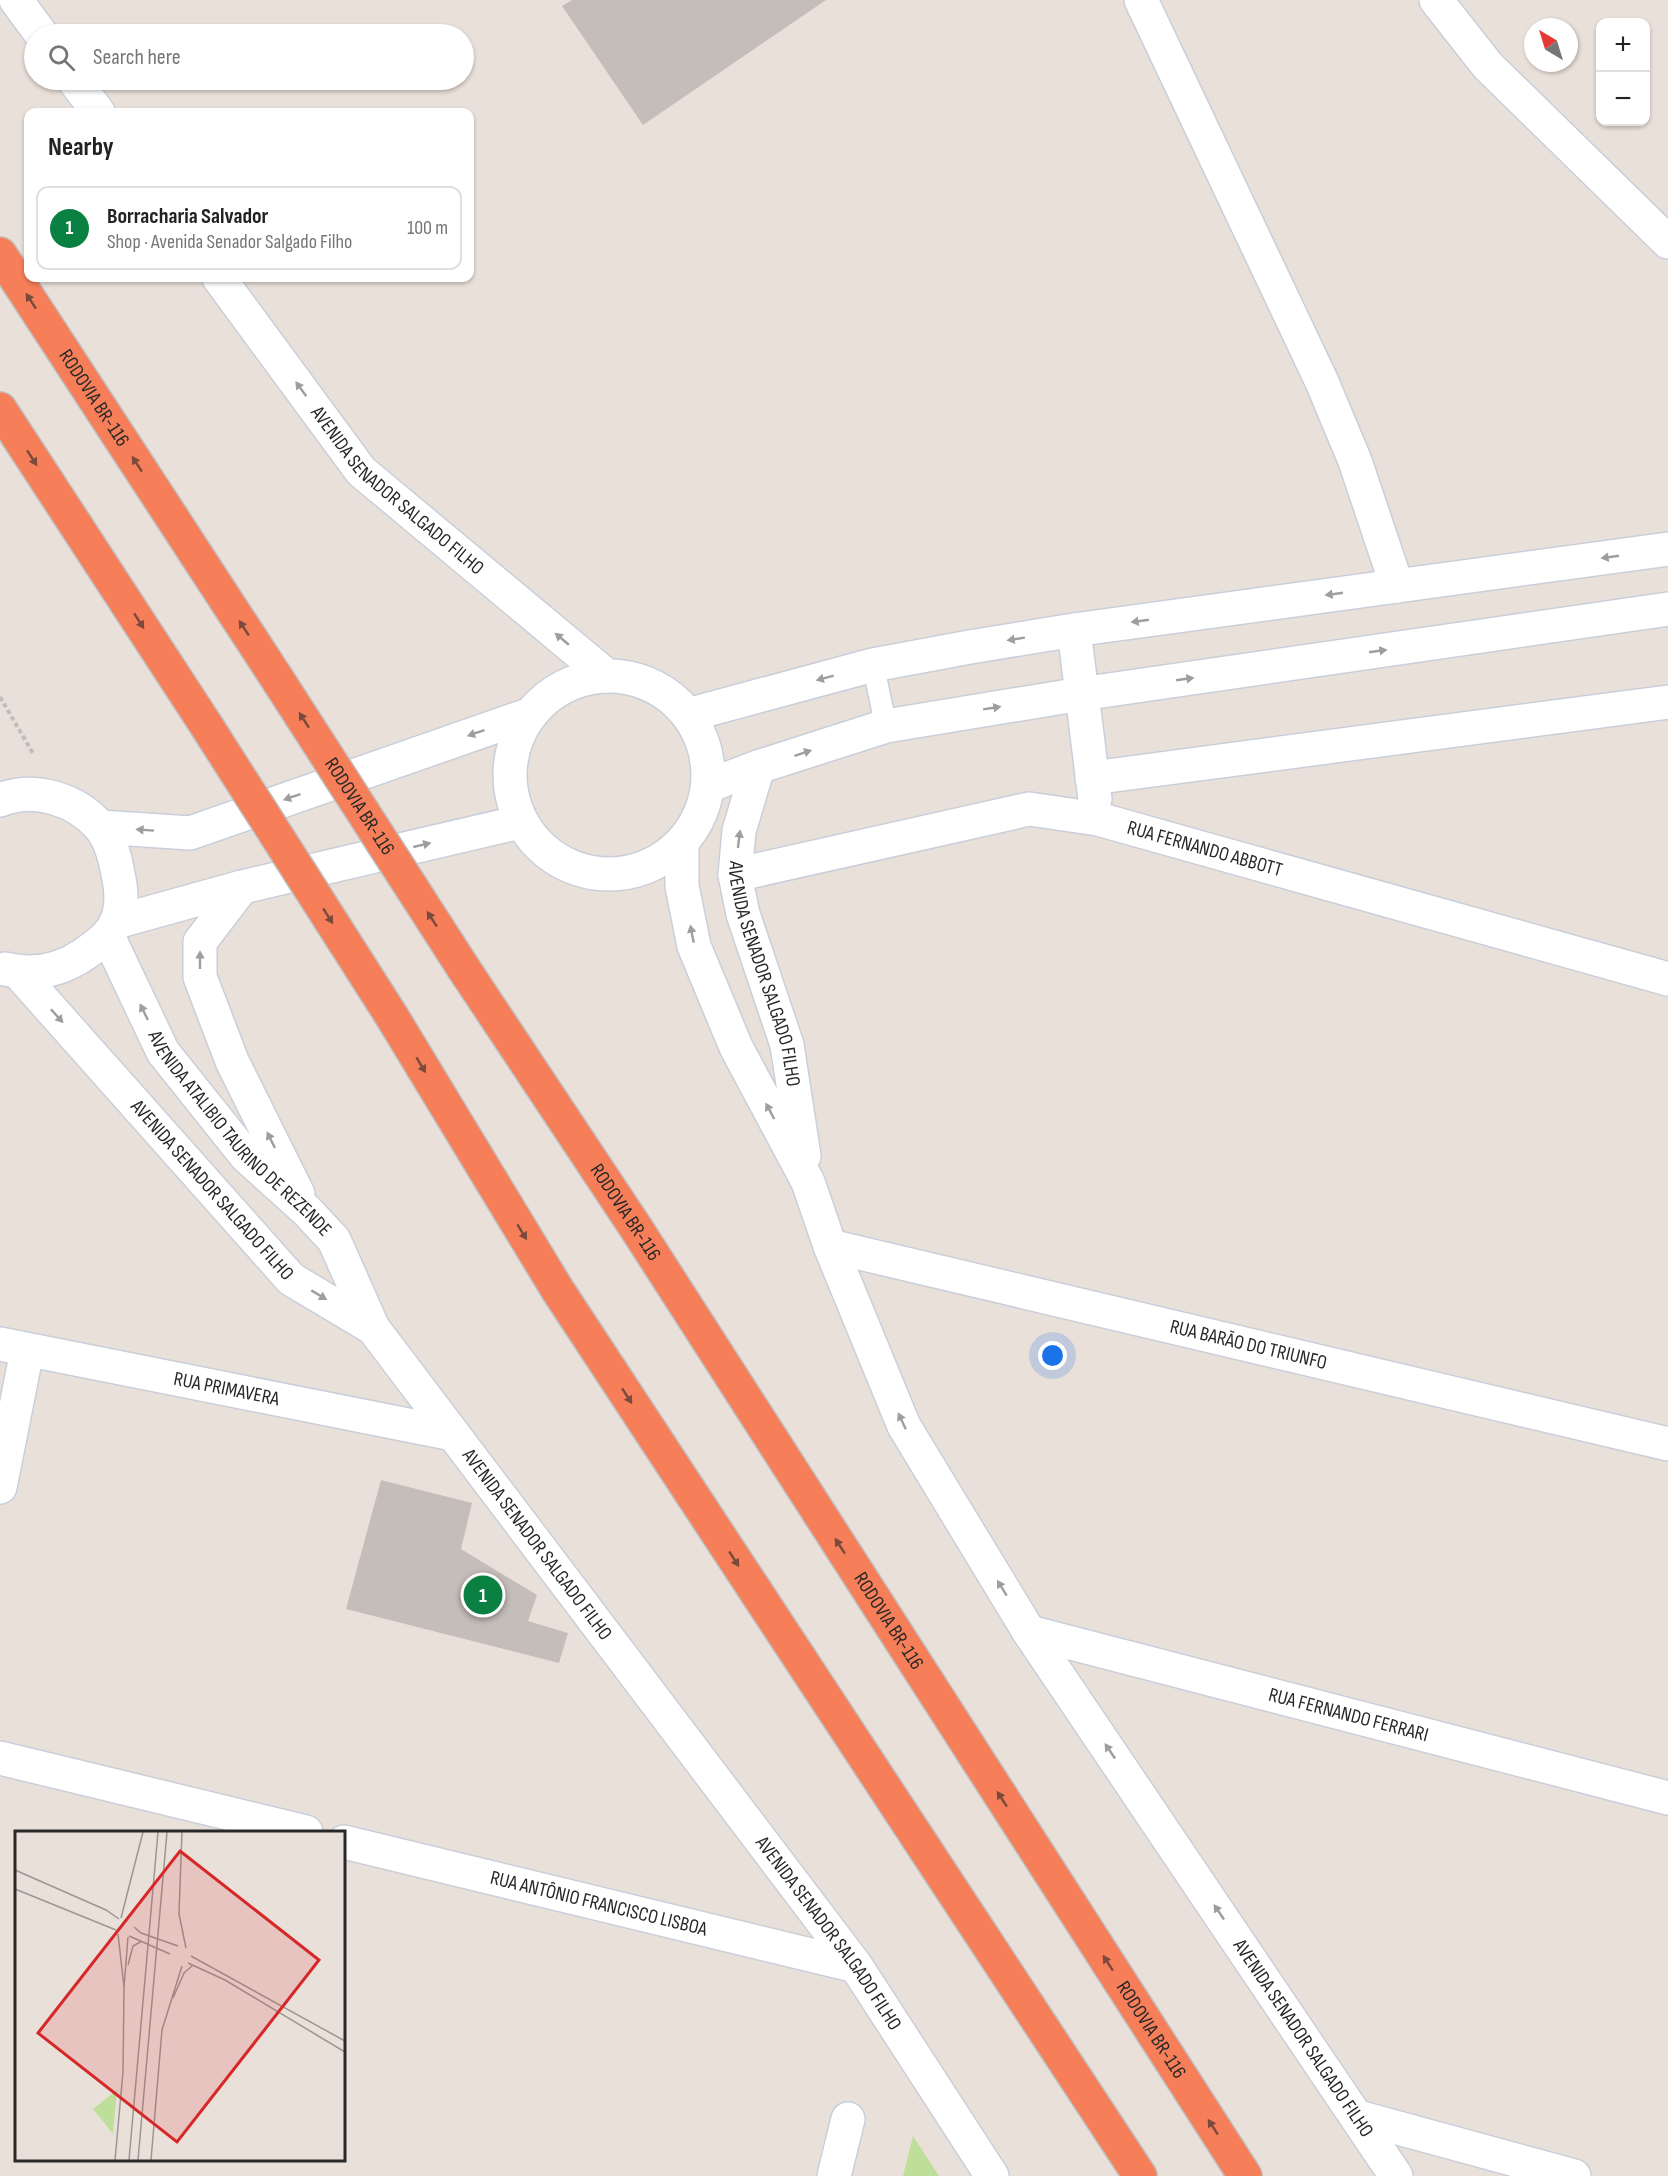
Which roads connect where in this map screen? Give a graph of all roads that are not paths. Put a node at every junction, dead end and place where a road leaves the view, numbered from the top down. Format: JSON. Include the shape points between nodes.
{"nodes":[{"id":1,"x":16,"y":0,"type":"edge"},
{"id":2,"x":1141,"y":0,"type":"edge"},
{"id":3,"x":1436,"y":0,"type":"edge"},
{"id":4,"x":34,"y":24,"type":"edge"},
{"id":5,"x":82,"y":90,"type":"edge"},
{"id":6,"x":95,"y":108,"type":"edge"},
{"id":7,"x":1668,"y":242,"type":"edge"},
{"id":8,"x":0,"y":254,"type":"edge"},
{"id":9,"x":222,"y":282,"type":"edge"},
{"id":10,"x":0,"y":409,"type":"edge"},
{"id":11,"x":1668,"y":549,"type":"edge"},
{"id":12,"x":1397,"y":586,"type":"junction"},
{"id":13,"x":1668,"y":609,"type":"edge"},
{"id":14,"x":1074,"y":630,"type":"junction"},
{"id":15,"x":873,"y":665,"type":"junction"},
{"id":16,"x":607,"y":676,"type":"junction"},
{"id":17,"x":1081,"y":694,"type":"junction"},
{"id":18,"x":1668,"y":702,"type":"edge"},
{"id":19,"x":531,"y":714,"type":"junction"},
{"id":20,"x":688,"y":715,"type":"junction"},
{"id":21,"x":886,"y":726,"type":"junction"},
{"id":22,"x":758,"y":767,"type":"junction"},
{"id":23,"x":1092,"y":778,"type":"junction"},
{"id":24,"x":708,"y":786,"type":"junction"},
{"id":25,"x":0,"y":800,"type":"edge"},
{"id":26,"x":1098,"y":819,"type":"junction"},
{"id":27,"x":520,"y":822,"type":"junction"},
{"id":28,"x":100,"y":827,"type":"junction"},
{"id":29,"x":682,"y":843,"type":"junction"},
{"id":30,"x":735,"y":875,"type":"junction"},
{"id":31,"x":242,"y":887,"type":"junction"},
{"id":32,"x":112,"y":929,"type":"junction"},
{"id":33,"x":9,"y":970,"type":"edge"},
{"id":34,"x":1668,"y":979,"type":"edge"},
{"id":35,"x":808,"y":1182,"type":"junction"},
{"id":36,"x":307,"y":1211,"type":"junction"},
{"id":37,"x":830,"y":1246,"type":"junction"},
{"id":38,"x":373,"y":1328,"type":"junction"},
{"id":39,"x":13,"y":1347,"type":"edge"},
{"id":40,"x":453,"y":1434,"type":"junction"},
{"id":41,"x":1668,"y":1444,"type":"edge"},
{"id":42,"x":0,"y":1487,"type":"edge"},
{"id":43,"x":1029,"y":1632,"type":"junction"},
{"id":44,"x":0,"y":1758,"type":"edge"},
{"id":45,"x":1668,"y":1798,"type":"edge"},
{"id":46,"x":298,"y":1831,"type":"edge"},
{"id":47,"x":345,"y":1842,"type":"edge"},
{"id":48,"x":856,"y":1966,"type":"junction"},
{"id":49,"x":1358,"y":2117,"type":"junction"},
{"id":50,"x":848,"y":2119,"type":"dead end"},
{"id":51,"x":834,"y":2176,"type":"edge"},
{"id":52,"x":992,"y":2176,"type":"edge"},
{"id":53,"x":1140,"y":2176,"type":"edge"},
{"id":54,"x":1245,"y":2176,"type":"edge"},
{"id":55,"x":1396,"y":2176,"type":"edge"},
{"id":56,"x":1574,"y":2176,"type":"edge"}],
"edges":[{"from":1,"to":4,"type":"main road"},
{"from":2,"to":12,"type":"main road","via":[[1322,382],[1355,461]]},
{"from":3,"to":7,"type":"main road","via":[[1488,66]]},
{"from":5,"to":6,"type":"main road"},
{"from":54,"to":8,"type":"highway","name":"RODOVIA BR-116","one_way":true,"bridge":true,"via":[[636,1228]]},
{"from":16,"to":9,"type":"main road","name":"AVENIDA SENADOR SALGADO FILHO","one_way":true,"via":[[361,471]]},
{"from":10,"to":53,"type":"highway","one_way":true,"bridge":true,"via":[[391,1015],[557,1289]]},
{"from":11,"to":12,"type":"main road","one_way":true},
{"from":12,"to":14,"type":"main road","one_way":true},
{"from":17,"to":13,"type":"main road","one_way":true},
{"from":14,"to":15,"type":"main road","one_way":true},
{"from":14,"to":17,"type":"main road"},
{"from":15,"to":20,"type":"main road","one_way":true},
{"from":15,"to":21,"type":"lane"},
{"from":16,"to":19,"type":"main road","via":[[578,681],[552,694]]},
{"from":16,"to":20,"type":"main road","via":[[638,680],[666,694]]},
{"from":21,"to":17,"type":"main road","one_way":true},
{"from":17,"to":23,"type":"main road"},
{"from":18,"to":23,"type":"main road"},
{"from":19,"to":27,"type":"main road","via":[[515,742],[509,773]]},
{"from":19,"to":28,"type":"main road","one_way":true,"via":[[190,833]]},
{"from":20,"to":24,"type":"main road","via":[[701,737],[708,761]]},
{"from":22,"to":21,"type":"main road","one_way":true},
{"from":22,"to":24,"type":"main road"},
{"from":30,"to":22,"type":"main road","name":"AVENIDA SENADOR SALGADO FILHO","one_way":true,"via":[[739,831]]},
{"from":23,"to":26,"type":"main road"},
{"from":24,"to":29,"type":"main road","via":[[699,817]]},
{"from":25,"to":28,"type":"main road","via":[[33,794],[58,798]]},
{"from":26,"to":30,"type":"main road","name":"RUA FERNANDO ABBOTT","via":[[1029,809]]},
{"from":26,"to":34,"type":"main road","name":"RUA FERNANDO ABBOTT"},
{"from":27,"to":29,"type":"main road","via":[[549,855],[573,868],[599,874],[626,874],[657,863]]},
{"from":31,"to":27,"type":"main road","one_way":true},
{"from":28,"to":32,"type":"main road","via":[[114,850],[123,895]]},
{"from":35,"to":29,"type":"main road","name":"AVENIDA SENADOR SALGADO FILHO","one_way":true,"via":[[736,1047],[694,946],[682,886]]},
{"from":30,"to":35,"type":"main road","name":"AVENIDA SENADOR SALGADO FILHO","via":[[743,914],[787,1045]]},
{"from":31,"to":32,"type":"main road"},
{"from":36,"to":31,"type":"main road","one_way":true,"via":[[232,1061],[200,977],[200,942]]},
{"from":32,"to":33,"type":"main road","via":[[68,964],[44,972]]},
{"from":36,"to":32,"type":"main road","name":"AVENIDA ATALIBIO TAURINO DE REZENDE","one_way":true,"via":[[246,1156],[163,1052]]},
{"from":33,"to":38,"type":"main road","name":"AVENIDA SENADOR SALGADO FILHO","one_way":true,"via":[[291,1279]]},
{"from":35,"to":37,"type":"main road","name":"AVENIDA SENADOR SALGADO FILHO"},
{"from":36,"to":38,"type":"main road","name":"AVENIDA ATALIBIO TAURINO DE REZENDE","via":[[334,1240]]},
{"from":37,"to":41,"type":"main road","name":"RUA BARÃO DO TRIUNFO"},
{"from":43,"to":37,"type":"main road","name":"AVENIDA SENADOR SALGADO FILHO","one_way":true,"via":[[904,1426]]},
{"from":38,"to":40,"type":"main road","name":"AVENIDA SENADOR SALGADO FILHO"},
{"from":39,"to":40,"type":"main road","name":"RUA PRIMAVERA"},
{"from":39,"to":42,"type":"main road"},
{"from":40,"to":48,"type":"main road","name":"AVENIDA SENADOR SALGADO FILHO"},
{"from":43,"to":45,"type":"main road","name":"RUA FERNANDO FERRARI"},
{"from":49,"to":43,"type":"main road","name":"AVENIDA SENADOR SALGADO FILHO","one_way":true},
{"from":44,"to":46,"type":"main road"},
{"from":47,"to":48,"type":"main road","name":"RUA ANTÔNIO FRANCISCO LISBOA"},
{"from":48,"to":52,"type":"main road","name":"AVENIDA SENADOR SALGADO FILHO"},
{"from":49,"to":55,"type":"main road","name":"AVENIDA SENADOR SALGADO FILHO"},
{"from":49,"to":56,"type":"main road"},
{"from":50,"to":51,"type":"main road"}]}
